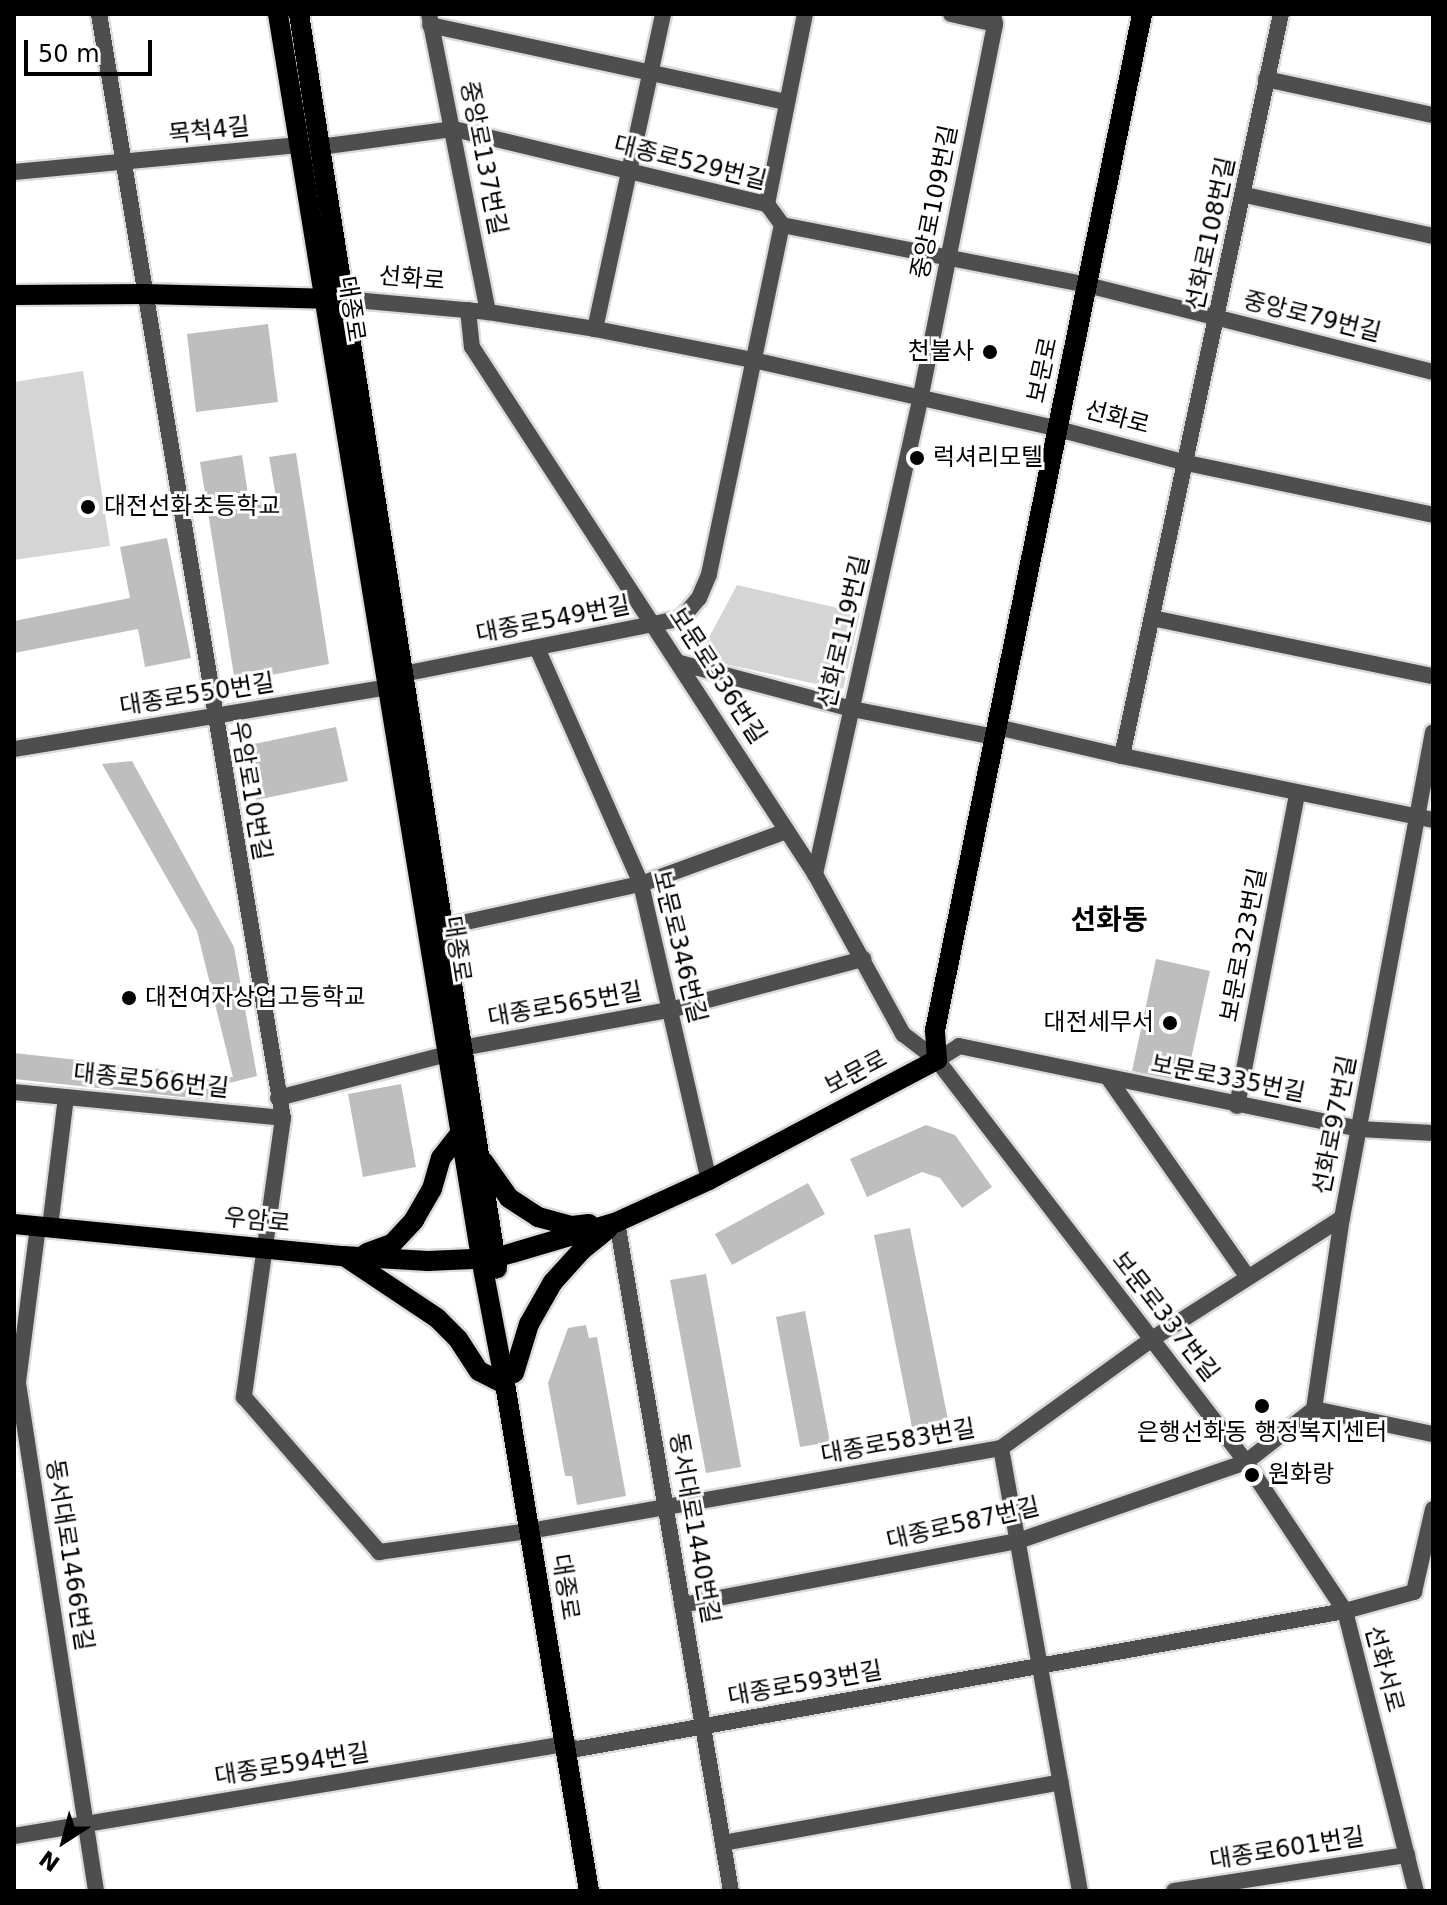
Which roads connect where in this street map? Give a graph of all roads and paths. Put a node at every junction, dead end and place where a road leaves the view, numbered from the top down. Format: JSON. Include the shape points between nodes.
{"nodes":[{"id":1,"x":99,"y":14,"type":"edge"},
{"id":2,"x":278,"y":14,"type":"edge"},
{"id":3,"x":299,"y":14,"type":"edge"},
{"id":4,"x":663,"y":14,"type":"edge"},
{"id":5,"x":805,"y":14,"type":"edge"},
{"id":6,"x":951,"y":14,"type":"edge"},
{"id":7,"x":1142,"y":14,"type":"edge"},
{"id":8,"x":1281,"y":14,"type":"edge"},
{"id":9,"x":994,"y":19,"type":"edge"},
{"id":10,"x":429,"y":20,"type":"edge"},
{"id":11,"x":651,"y":70,"type":"junction"},
{"id":12,"x":1266,"y":79,"type":"junction"},
{"id":13,"x":787,"y":102,"type":"junction"},
{"id":14,"x":1433,"y":115,"type":"edge"},
{"id":15,"x":454,"y":129,"type":"junction"},
{"id":16,"x":310,"y":146,"type":"junction"},
{"id":17,"x":124,"y":164,"type":"junction"},
{"id":18,"x":629,"y":171,"type":"junction"},
{"id":19,"x":14,"y":172,"type":"edge"},
{"id":20,"x":1245,"y":195,"type":"junction"},
{"id":21,"x":767,"y":204,"type":"junction"},
{"id":22,"x":782,"y":225,"type":"junction"},
{"id":23,"x":1433,"y":236,"type":"edge"},
{"id":24,"x":948,"y":255,"type":"junction"},
{"id":25,"x":1087,"y":285,"type":"junction"},
{"id":26,"x":145,"y":294,"type":"junction"},
{"id":27,"x":14,"y":295,"type":"edge"},
{"id":28,"x":344,"y":299,"type":"junction"},
{"id":29,"x":323,"y":300,"type":"junction"},
{"id":30,"x":468,"y":310,"type":"junction"},
{"id":31,"x":488,"y":312,"type":"junction"},
{"id":32,"x":1218,"y":318,"type":"junction"},
{"id":33,"x":595,"y":329,"type":"junction"},
{"id":34,"x":753,"y":360,"type":"junction"},
{"id":35,"x":1433,"y":372,"type":"edge"},
{"id":36,"x":920,"y":400,"type":"junction"},
{"id":37,"x":1058,"y":429,"type":"junction"},
{"id":38,"x":1187,"y":463,"type":"junction"},
{"id":39,"x":1433,"y":515,"type":"edge"},
{"id":40,"x":1152,"y":618,"type":"junction"},
{"id":41,"x":655,"y":624,"type":"junction"},
{"id":42,"x":537,"y":648,"type":"junction"},
{"id":43,"x":680,"y":663,"type":"junction"},
{"id":44,"x":1433,"y":676,"type":"edge"},
{"id":45,"x":395,"y":681,"type":"junction"},
{"id":46,"x":852,"y":709,"type":"junction"},
{"id":47,"x":214,"y":717,"type":"junction"},
{"id":48,"x":996,"y":732,"type":"junction"},
{"id":49,"x":1433,"y":732,"type":"edge"},
{"id":50,"x":14,"y":749,"type":"edge"},
{"id":51,"x":1122,"y":756,"type":"junction"},
{"id":52,"x":1297,"y":793,"type":"junction"},
{"id":53,"x":1425,"y":818,"type":"edge"},
{"id":54,"x":787,"y":831,"type":"junction"},
{"id":55,"x":815,"y":874,"type":"junction"},
{"id":56,"x":641,"y":884,"type":"junction"},
{"id":57,"x":443,"y":927,"type":"junction"},
{"id":58,"x":863,"y":959,"type":"junction"},
{"id":59,"x":670,"y":1010,"type":"junction"},
{"id":60,"x":455,"y":1051,"type":"junction"},
{"id":61,"x":937,"y":1060,"type":"junction"},
{"id":62,"x":1109,"y":1079,"type":"junction"},
{"id":63,"x":14,"y":1092,"type":"edge"},
{"id":64,"x":66,"y":1097,"type":"junction"},
{"id":65,"x":278,"y":1098,"type":"junction"},
{"id":66,"x":1237,"y":1106,"type":"junction"},
{"id":67,"x":283,"y":1118,"type":"junction"},
{"id":68,"x":1359,"y":1129,"type":"junction"},
{"id":69,"x":461,"y":1132,"type":"junction"},
{"id":70,"x":1433,"y":1133,"type":"edge"},
{"id":71,"x":479,"y":1153,"type":"junction"},
{"id":72,"x":709,"y":1180,"type":"junction"},
{"id":73,"x":1342,"y":1218,"type":"junction"},
{"id":74,"x":617,"y":1222,"type":"junction"},
{"id":75,"x":14,"y":1224,"type":"edge"},
{"id":76,"x":44,"y":1227,"type":"junction"},
{"id":77,"x":265,"y":1248,"type":"junction"},
{"id":78,"x":343,"y":1256,"type":"junction"},
{"id":79,"x":488,"y":1258,"type":"junction"},
{"id":80,"x":1247,"y":1276,"type":"junction"},
{"id":81,"x":1152,"y":1339,"type":"junction"},
{"id":82,"x":510,"y":1378,"type":"junction"},
{"id":83,"x":1314,"y":1409,"type":"junction"},
{"id":84,"x":1433,"y":1434,"type":"edge"},
{"id":85,"x":1001,"y":1448,"type":"junction"},
{"id":86,"x":1246,"y":1462,"type":"junction"},
{"id":87,"x":666,"y":1507,"type":"junction"},
{"id":88,"x":1433,"y":1509,"type":"edge"},
{"id":89,"x":535,"y":1530,"type":"junction"},
{"id":90,"x":1018,"y":1541,"type":"junction"},
{"id":91,"x":682,"y":1605,"type":"junction"},
{"id":92,"x":1345,"y":1611,"type":"junction"},
{"id":93,"x":1040,"y":1667,"type":"junction"},
{"id":94,"x":703,"y":1726,"type":"junction"},
{"id":95,"x":571,"y":1746,"type":"junction"},
{"id":96,"x":1061,"y":1782,"type":"junction"},
{"id":97,"x":86,"y":1824,"type":"junction"},
{"id":98,"x":14,"y":1836,"type":"edge"},
{"id":99,"x":723,"y":1843,"type":"junction"},
{"id":100,"x":1407,"y":1855,"type":"junction"},
{"id":101,"x":96,"y":1891,"type":"edge"},
{"id":102,"x":589,"y":1891,"type":"edge"},
{"id":103,"x":601,"y":1891,"type":"edge"},
{"id":104,"x":731,"y":1891,"type":"edge"},
{"id":105,"x":1080,"y":1891,"type":"edge"},
{"id":106,"x":1174,"y":1891,"type":"edge"},
{"id":107,"x":1416,"y":1891,"type":"edge"}],
"edges":[{"from":1,"to":17,"type":"street"},
{"from":2,"to":16,"type":"main road","name":"대종로"},
{"from":3,"to":16,"type":"main road","name":"대종로"},
{"from":4,"to":11,"type":"street"},
{"from":5,"to":13,"type":"street"},
{"from":6,"to":9,"type":"street"},
{"from":7,"to":25,"type":"main road","name":"보문로"},
{"from":8,"to":12,"type":"street","name":"선화로108번길"},
{"from":9,"to":24,"type":"street","name":"중앙로109번길"},
{"from":10,"to":11,"type":"street"},
{"from":10,"to":15,"type":"street","name":"중앙로137번길"},
{"from":11,"to":13,"type":"street"},
{"from":11,"to":18,"type":"street"},
{"from":12,"to":14,"type":"street"},
{"from":12,"to":20,"type":"street","name":"선화로108번길"},
{"from":13,"to":21,"type":"street"},
{"from":15,"to":16,"type":"street","name":"대종로529번길"},
{"from":15,"to":18,"type":"street","name":"대종로529번길"},
{"from":15,"to":31,"type":"street","name":"중앙로137번길"},
{"from":16,"to":17,"type":"street","name":"목척4길"},
{"from":16,"to":28,"type":"main road","name":"대종로"},
{"from":16,"to":29,"type":"main road","name":"대종로"},
{"from":17,"to":19,"type":"street","name":"목척4길"},
{"from":17,"to":26,"type":"street"},
{"from":18,"to":21,"type":"street","name":"대종로529번길"},
{"from":18,"to":33,"type":"street"},
{"from":20,"to":23,"type":"street"},
{"from":20,"to":32,"type":"street","name":"선화로108번길"},
{"from":21,"to":22,"type":"street","name":"대종로529번길"},
{"from":22,"to":24,"type":"street","name":"대종로529번길"},
{"from":22,"to":34,"type":"street"},
{"from":24,"to":25,"type":"street","name":"대종로529번길"},
{"from":24,"to":36,"type":"street","name":"중앙로109번길"},
{"from":25,"to":32,"type":"street","name":"중앙로79번길"},
{"from":25,"to":37,"type":"main road","name":"보문로"},
{"from":26,"to":27,"type":"main road","name":"선화로"},
{"from":26,"to":29,"type":"main road","name":"선화로"},
{"from":26,"to":47,"type":"street","name":"우암로10번길"},
{"from":28,"to":29,"type":"main road","name":"선화로"},
{"from":28,"to":30,"type":"street","name":"선화로"},
{"from":28,"to":45,"type":"main road","name":"대종로"},
{"from":29,"to":45,"type":"main road","name":"대종로"},
{"from":30,"to":31,"type":"street","name":"선화로"},
{"from":30,"to":41,"type":"street","name":"보문로336번길","via":[[472,347]]},
{"from":31,"to":33,"type":"street","name":"선화로"},
{"from":32,"to":35,"type":"street","name":"중앙로79번길"},
{"from":32,"to":38,"type":"street","name":"선화로108번길"},
{"from":33,"to":34,"type":"street","name":"선화로"},
{"from":34,"to":36,"type":"street","name":"선화로"},
{"from":34,"to":41,"type":"street","name":"대종로549번길","via":[[709,574],[699,598],[682,618]]},
{"from":36,"to":37,"type":"street","name":"선화로"},
{"from":36,"to":46,"type":"street","name":"선화로119번길"},
{"from":37,"to":38,"type":"street","name":"선화로"},
{"from":37,"to":48,"type":"main road","name":"보문로"},
{"from":38,"to":39,"type":"street","name":"선화로"},
{"from":38,"to":40,"type":"street"},
{"from":40,"to":44,"type":"street"},
{"from":40,"to":51,"type":"street"},
{"from":41,"to":42,"type":"street","name":"대종로549번길"},
{"from":41,"to":43,"type":"street","name":"보문로336번길"},
{"from":42,"to":45,"type":"street","name":"대종로549번길"},
{"from":42,"to":56,"type":"street","name":"보문로346번길"},
{"from":43,"to":46,"type":"street"},
{"from":43,"to":54,"type":"street","name":"보문로336번길"},
{"from":45,"to":47,"type":"street","name":"대종로550번길"},
{"from":45,"to":57,"type":"main road","name":"대종로"},
{"from":45,"to":60,"type":"main road","name":"대종로"},
{"from":46,"to":48,"type":"street"},
{"from":46,"to":55,"type":"street","name":"선화로119번길"},
{"from":47,"to":50,"type":"street","name":"대종로550번길"},
{"from":47,"to":65,"type":"street","name":"우암로10번길"},
{"from":48,"to":51,"type":"street"},
{"from":48,"to":61,"type":"main road","name":"보문로","via":[[935,1030]]},
{"from":49,"to":53,"type":"street","name":"선화로97번길"},
{"from":51,"to":52,"type":"street"},
{"from":52,"to":53,"type":"street"},
{"from":52,"to":66,"type":"street","name":"보문로323번길"},
{"from":53,"to":68,"type":"street","name":"선화로97번길"},
{"from":54,"to":55,"type":"street","name":"보문로336번길"},
{"from":54,"to":56,"type":"street"},
{"from":55,"to":58,"type":"street","name":"보문로336번길"},
{"from":56,"to":57,"type":"street"},
{"from":56,"to":59,"type":"street","name":"보문로346번길"},
{"from":57,"to":60,"type":"main road","name":"대종로"},
{"from":58,"to":59,"type":"street","name":"대종로565번길"},
{"from":58,"to":61,"type":"street","name":"보문로336번길","via":[[903,1034]]},
{"from":59,"to":60,"type":"street","name":"대종로565번길"},
{"from":59,"to":72,"type":"street","name":"보문로346번길"},
{"from":60,"to":65,"type":"street"},
{"from":60,"to":69,"type":"main road","name":"대종로"},
{"from":60,"to":71,"type":"main road","name":"대종로"},
{"from":61,"to":62,"type":"street","name":"보문로335번길","via":[[959,1046]]},
{"from":61,"to":72,"type":"main road","name":"보문로"},
{"from":61,"to":81,"type":"street","name":"보문로337번길"},
{"from":62,"to":66,"type":"street","name":"보문로335번길"},
{"from":62,"to":80,"type":"street","name":"보문로335번길"},
{"from":63,"to":64,"type":"street","name":"대종로566번길"},
{"from":64,"to":67,"type":"street","name":"대종로566번길"},
{"from":64,"to":76,"type":"street","name":"동서대로1466번길"},
{"from":65,"to":67,"type":"street","name":"우암로10번길"},
{"from":66,"to":68,"type":"street","name":"보문로335번길"},
{"from":67,"to":77,"type":"street","name":"우암로10번길"},
{"from":68,"to":70,"type":"street","name":"보문로335번길"},
{"from":68,"to":73,"type":"street","name":"선화로97번길"},
{"from":69,"to":78,"type":"main road","via":[[441,1158],[432,1189],[414,1220],[399,1236],[373,1253]]},
{"from":69,"to":79,"type":"main road","name":"대종로"},
{"from":71,"to":74,"type":"main road","via":[[509,1198],[538,1217],[572,1226]]},
{"from":71,"to":79,"type":"main road","name":"대종로"},
{"from":72,"to":74,"type":"main road","name":"보문로"},
{"from":73,"to":80,"type":"street","name":"대종로583번길"},
{"from":73,"to":83,"type":"street","name":"선화로97번길"},
{"from":74,"to":79,"type":"main road","name":"보문로"},
{"from":74,"to":82,"type":"main road","via":[[553,1282],[529,1324]]},
{"from":74,"to":87,"type":"street","name":"동서대로1440번길"},
{"from":75,"to":76,"type":"main road","name":"우암로"},
{"from":76,"to":77,"type":"main road","name":"우암로"},
{"from":76,"to":97,"type":"street","name":"동서대로1466번길","via":[[18,1383]]},
{"from":77,"to":78,"type":"main road","name":"우암로"},
{"from":77,"to":89,"type":"street","name":"우암로10번길","via":[[244,1397],[379,1552]]},
{"from":78,"to":79,"type":"main road","name":"우암로"},
{"from":78,"to":82,"type":"main road","via":[[437,1318],[479,1371]]},
{"from":79,"to":82,"type":"main road","name":"대종로"},
{"from":80,"to":81,"type":"street","name":"대종로583번길"},
{"from":81,"to":85,"type":"street","name":"대종로583번길"},
{"from":81,"to":86,"type":"street","name":"보문로337번길"},
{"from":82,"to":89,"type":"main road","name":"대종로"},
{"from":83,"to":84,"type":"street"},
{"from":83,"to":86,"type":"street","name":"대종로587번길"},
{"from":85,"to":87,"type":"street","name":"대종로583번길"},
{"from":85,"to":90,"type":"street"},
{"from":86,"to":90,"type":"street","name":"대종로587번길"},
{"from":86,"to":92,"type":"street","name":"보문로337번길"},
{"from":87,"to":89,"type":"street","name":"대종로583번길"},
{"from":87,"to":91,"type":"street","name":"동서대로1440번길"},
{"from":88,"to":92,"type":"street","name":"선화서로","via":[[1414,1592]]},
{"from":89,"to":95,"type":"main road","name":"대종로"},
{"from":90,"to":91,"type":"street","name":"대종로587번길"},
{"from":90,"to":93,"type":"street"},
{"from":91,"to":94,"type":"street","name":"동서대로1440번길"},
{"from":92,"to":93,"type":"street","name":"대종로593번길"},
{"from":92,"to":100,"type":"street","name":"선화서로"},
{"from":93,"to":94,"type":"street","name":"대종로593번길"},
{"from":93,"to":96,"type":"street"},
{"from":94,"to":95,"type":"street","name":"대종로593번길"},
{"from":94,"to":99,"type":"street","name":"동서대로1440번길"},
{"from":95,"to":97,"type":"street","name":"대종로594번길"},
{"from":95,"to":102,"type":"main road","name":"대종로"},
{"from":95,"to":103,"type":"main road","name":"대종로"},
{"from":96,"to":99,"type":"street"},
{"from":96,"to":105,"type":"street"},
{"from":97,"to":98,"type":"street","name":"대종로594번길"},
{"from":97,"to":101,"type":"street","name":"동서대로1466번길"},
{"from":99,"to":104,"type":"street","name":"동서대로1440번길"},
{"from":100,"to":106,"type":"street","name":"대종로601번길"},
{"from":100,"to":107,"type":"street","name":"선화서로"}]}
